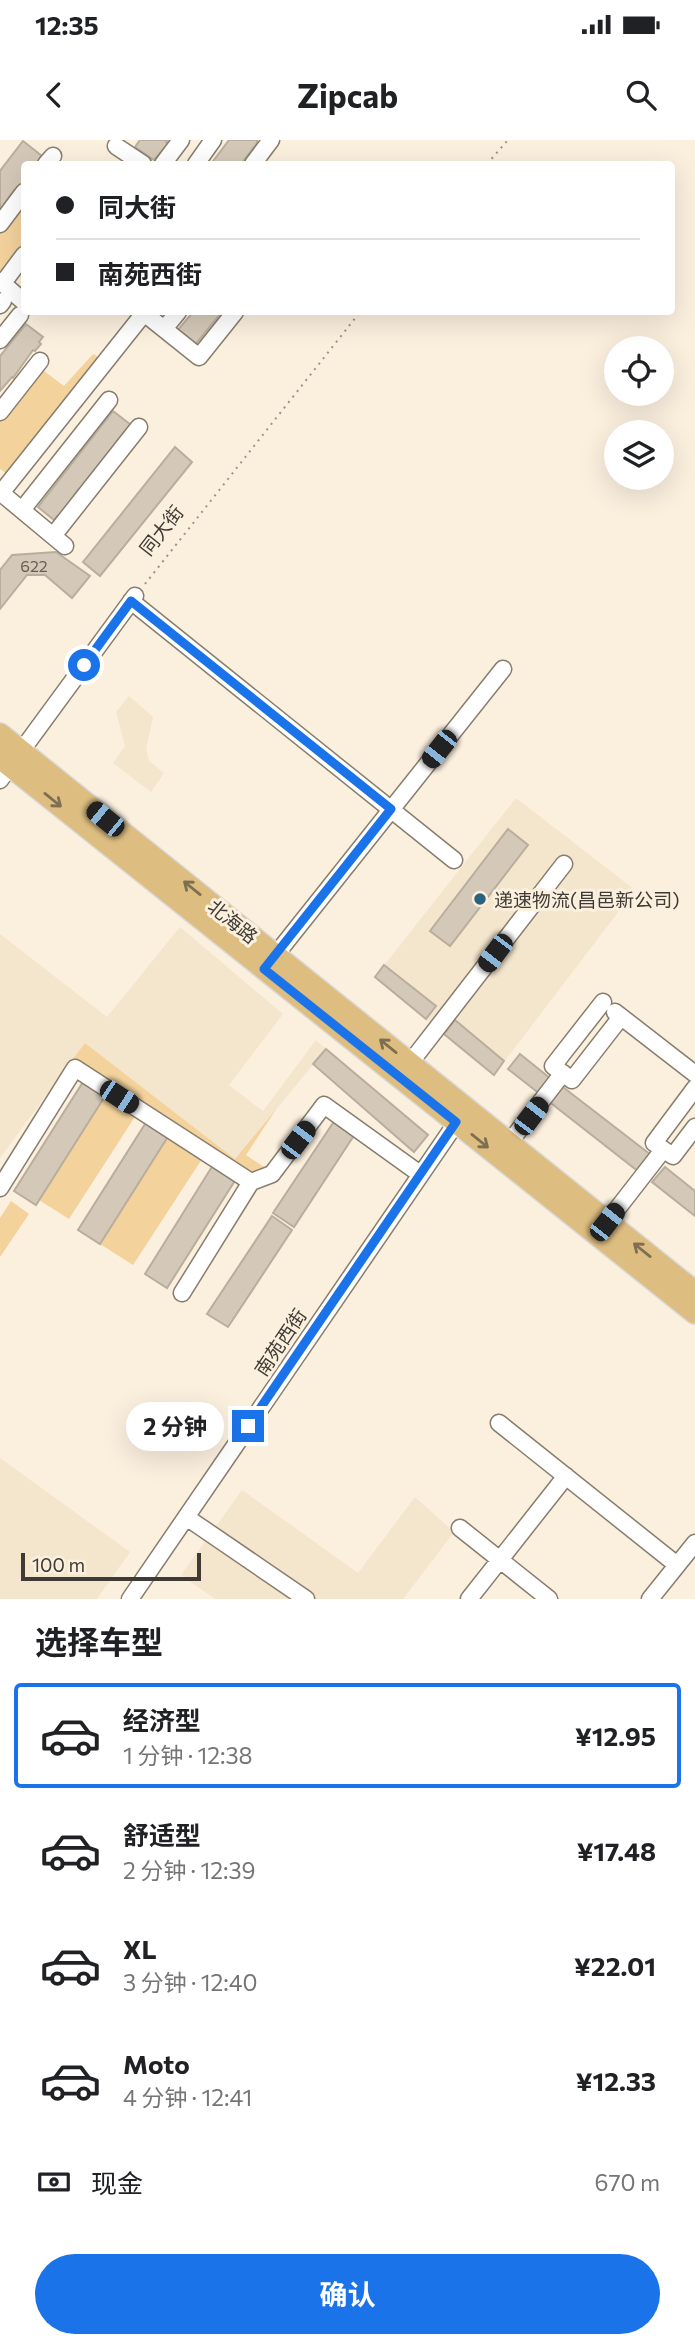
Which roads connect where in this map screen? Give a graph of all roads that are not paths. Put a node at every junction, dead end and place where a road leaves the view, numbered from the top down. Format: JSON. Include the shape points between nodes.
{"nodes":[{"id":1,"x":181,"y":140,"type":"edge"},
{"id":2,"x":213,"y":140,"type":"edge"},
{"id":3,"x":271,"y":140,"type":"edge"},
{"id":4,"x":123,"y":145,"type":"edge"},
{"id":5,"x":140,"y":161,"type":"edge"},
{"id":6,"x":165,"y":161,"type":"edge"},
{"id":7,"x":197,"y":161,"type":"edge"},
{"id":8,"x":255,"y":161,"type":"edge"},
{"id":9,"x":21,"y":196,"type":"edge"},
{"id":10,"x":0,"y":224,"type":"edge"},
{"id":11,"x":21,"y":259,"type":"edge"},
{"id":12,"x":1,"y":282,"type":"edge"},
{"id":13,"x":21,"y":307,"type":"edge"},
{"id":14,"x":21,"y":309,"type":"edge"},
{"id":15,"x":142,"y":315,"type":"edge"},
{"id":16,"x":148,"y":315,"type":"edge"},
{"id":17,"x":176,"y":315,"type":"edge"},
{"id":18,"x":233,"y":315,"type":"edge"},
{"id":19,"x":164,"y":329,"type":"junction"},
{"id":20,"x":0,"y":340,"type":"edge"},
{"id":21,"x":40,"y":361,"type":"dead end"},
{"id":22,"x":109,"y":400,"type":"dead end"},
{"id":23,"x":0,"y":412,"type":"edge"},
{"id":24,"x":139,"y":427,"type":"dead end"},
{"id":25,"x":1,"y":492,"type":"edge"},
{"id":26,"x":22,"y":510,"type":"junction"},
{"id":27,"x":503,"y":669,"type":"dead end"},
{"id":28,"x":0,"y":734,"type":"edge"},
{"id":29,"x":8,"y":763,"type":"edge"},
{"id":30,"x":391,"y":809,"type":"junction"},
{"id":31,"x":454,"y":860,"type":"dead end"},
{"id":32,"x":564,"y":864,"type":"dead end"},
{"id":33,"x":270,"y":962,"type":"junction"},
{"id":34,"x":621,"y":1017,"type":"junction"},
{"id":35,"x":410,"y":1063,"type":"junction"},
{"id":36,"x":563,"y":1073,"type":"junction"},
{"id":37,"x":695,"y":1074,"type":"edge"},
{"id":38,"x":695,"y":1088,"type":"edge"},
{"id":39,"x":461,"y":1115,"type":"junction"},
{"id":40,"x":695,"y":1127,"type":"edge"},
{"id":41,"x":509,"y":1143,"type":"junction"},
{"id":42,"x":663,"y":1150,"type":"junction"},
{"id":43,"x":420,"y":1174,"type":"junction"},
{"id":44,"x":251,"y":1182,"type":"junction"},
{"id":45,"x":0,"y":1188,"type":"edge"},
{"id":46,"x":607,"y":1222,"type":"junction"},
{"id":47,"x":182,"y":1293,"type":"dead end"},
{"id":48,"x":695,"y":1293,"type":"edge"},
{"id":49,"x":695,"y":1313,"type":"edge"},
{"id":50,"x":499,"y":1423,"type":"dead end"},
{"id":51,"x":566,"y":1476,"type":"junction"},
{"id":52,"x":186,"y":1517,"type":"junction"},
{"id":53,"x":460,"y":1528,"type":"dead end"},
{"id":54,"x":695,"y":1543,"type":"edge"},
{"id":55,"x":500,"y":1560,"type":"junction"},
{"id":56,"x":677,"y":1565,"type":"junction"},
{"id":57,"x":130,"y":1599,"type":"edge"},
{"id":58,"x":306,"y":1599,"type":"edge"},
{"id":59,"x":469,"y":1599,"type":"edge"},
{"id":60,"x":549,"y":1599,"type":"edge"},
{"id":61,"x":650,"y":1599,"type":"edge"}],
"edges":[{"from":1,"to":6,"type":"street"},
{"from":2,"to":7,"type":"street"},
{"from":3,"to":8,"type":"street"},
{"from":4,"to":5,"type":"street"},
{"from":9,"to":10,"type":"street"},
{"from":11,"to":12,"type":"street"},
{"from":12,"to":13,"type":"street"},
{"from":14,"to":20,"type":"street"},
{"from":15,"to":25,"type":"street"},
{"from":16,"to":19,"type":"street"},
{"from":17,"to":19,"type":"street"},
{"from":18,"to":19,"type":"street","via":[[199,357]]},
{"from":21,"to":23,"type":"street"},
{"from":22,"to":26,"type":"street"},
{"from":24,"to":26,"type":"street","via":[[59,541]]},
{"from":25,"to":26,"type":"street"},
{"from":27,"to":30,"type":"street"},
{"from":28,"to":29,"type":"main road","name":"北海路"},
{"from":29,"to":30,"type":"street","via":[[133,599]]},
{"from":29,"to":33,"type":"main road","name":"北海路"},
{"from":30,"to":31,"type":"street"},
{"from":30,"to":33,"type":"street"},
{"from":32,"to":35,"type":"street"},
{"from":35,"to":33,"type":"main road","name":"北海路","one_way":true},
{"from":33,"to":39,"type":"main road","name":"北海路"},
{"from":34,"to":36,"type":"street","via":[[572,1080]]},
{"from":34,"to":36,"type":"street","via":[[598,999],[553,1066]]},
{"from":34,"to":37,"type":"street"},
{"from":35,"to":39,"type":"main road","name":"北海路"},
{"from":36,"to":41,"type":"street"},
{"from":38,"to":42,"type":"street","via":[[654,1143]]},
{"from":39,"to":41,"type":"main road","name":"北海路"},
{"from":39,"to":43,"type":"street","name":"南苑西街"},
{"from":39,"to":49,"type":"main road","name":"北海路","one_way":true},
{"from":40,"to":42,"type":"street","via":[[673,1156]]},
{"from":41,"to":46,"type":"main road","name":"北海路"},
{"from":42,"to":46,"type":"street"},
{"from":43,"to":44,"type":"street","via":[[324,1105],[272,1174]]},
{"from":43,"to":52,"type":"street","name":"南苑西街"},
{"from":44,"to":45,"type":"street","via":[[75,1068]]},
{"from":44,"to":47,"type":"street"},
{"from":48,"to":46,"type":"main road","name":"北海路","one_way":true},
{"from":50,"to":51,"type":"street"},
{"from":51,"to":55,"type":"street"},
{"from":51,"to":56,"type":"street"},
{"from":52,"to":57,"type":"street","name":"南苑西街"},
{"from":52,"to":58,"type":"street"},
{"from":53,"to":55,"type":"street"},
{"from":54,"to":56,"type":"street"},
{"from":55,"to":59,"type":"street"},
{"from":55,"to":60,"type":"street"},
{"from":56,"to":61,"type":"street"}]}
